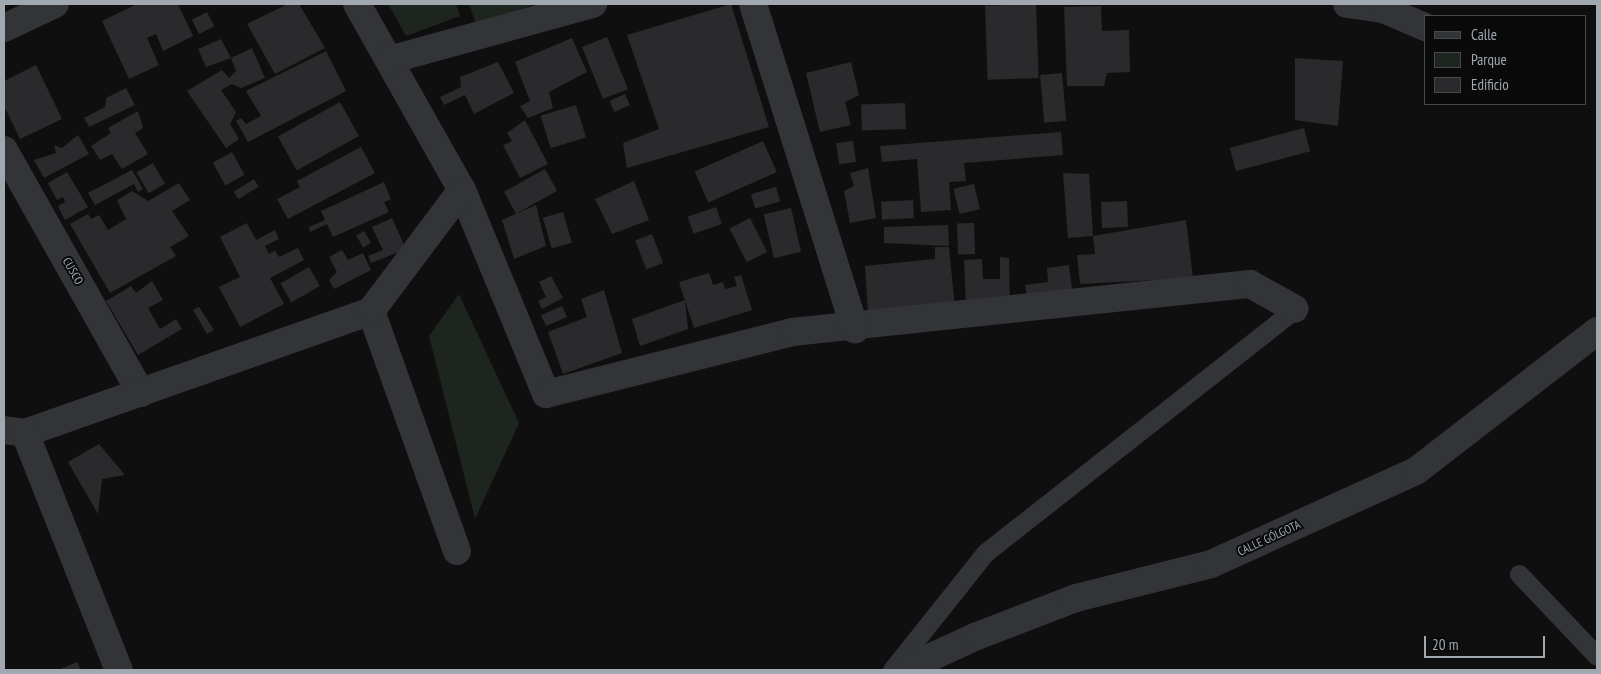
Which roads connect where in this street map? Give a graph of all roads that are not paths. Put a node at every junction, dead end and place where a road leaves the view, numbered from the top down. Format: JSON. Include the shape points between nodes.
{"nodes":[{"id":1,"x":55,"y":4,"type":"edge"},
{"id":2,"x":357,"y":4,"type":"edge"},
{"id":3,"x":592,"y":4,"type":"edge"},
{"id":4,"x":753,"y":4,"type":"edge"},
{"id":5,"x":1347,"y":4,"type":"edge"},
{"id":6,"x":1424,"y":27,"type":"edge"},
{"id":7,"x":4,"y":28,"type":"edge"},
{"id":8,"x":389,"y":60,"type":"junction"},
{"id":9,"x":4,"y":150,"type":"edge"},
{"id":10,"x":462,"y":190,"type":"junction"},
{"id":11,"x":1295,"y":309,"type":"joint"},
{"id":12,"x":371,"y":311,"type":"junction"},
{"id":13,"x":855,"y":329,"type":"junction"},
{"id":14,"x":1597,"y":331,"type":"edge"},
{"id":15,"x":141,"y":393,"type":"junction"},
{"id":16,"x":15,"y":432,"type":"edge"},
{"id":17,"x":457,"y":551,"type":"dead end"},
{"id":18,"x":1519,"y":574,"type":"dead end"},
{"id":19,"x":1597,"y":656,"type":"edge"},
{"id":20,"x":119,"y":670,"type":"edge"},
{"id":21,"x":892,"y":670,"type":"edge"},
{"id":22,"x":903,"y":670,"type":"edge"}],
"edges":[{"from":1,"to":7,"type":"street"},
{"from":2,"to":8,"type":"street"},
{"from":3,"to":8,"type":"street"},
{"from":4,"to":13,"type":"street"},
{"from":5,"to":6,"type":"street","via":[[1383,9]]},
{"from":8,"to":10,"type":"street"},
{"from":9,"to":15,"type":"street","name":"CUSCO"},
{"from":10,"to":12,"type":"street"},
{"from":10,"to":13,"type":"street","via":[[546,394],[792,332]]},
{"from":11,"to":13,"type":"street","via":[[1250,284]]},
{"from":11,"to":21,"type":"lane","via":[[985,553]]},
{"from":12,"to":15,"type":"street"},
{"from":12,"to":17,"type":"street"},
{"from":14,"to":22,"type":"street","name":"CALLE GÓLGOTA","via":[[1416,471],[1211,564],[1076,598],[977,636]]},
{"from":15,"to":16,"type":"street"},
{"from":16,"to":20,"type":"street"},
{"from":18,"to":19,"type":"lane"}]}
